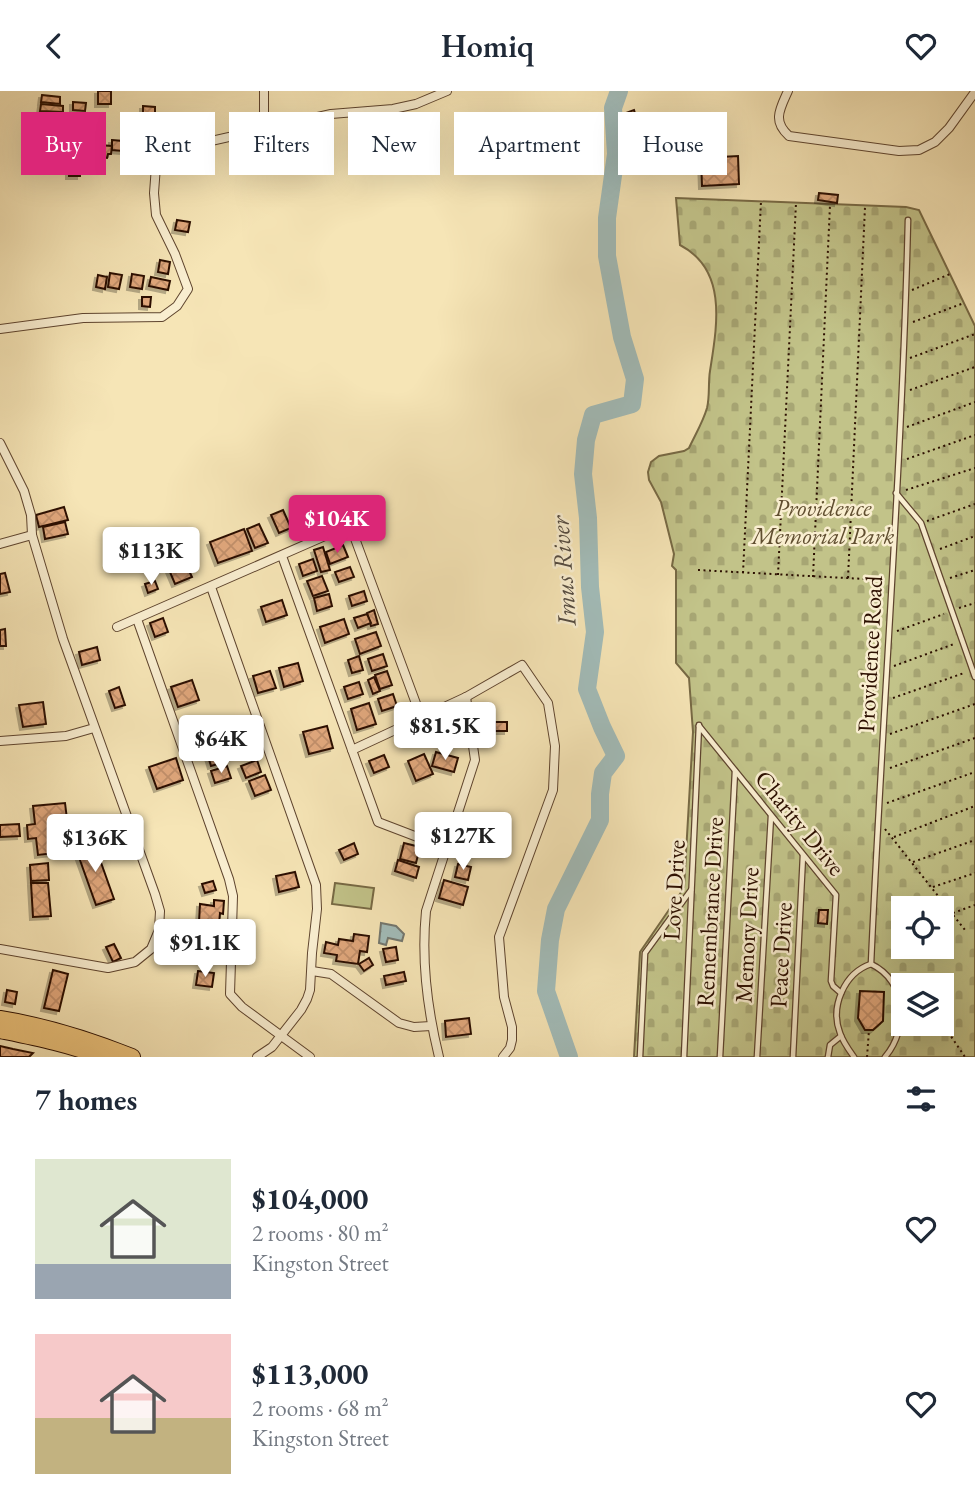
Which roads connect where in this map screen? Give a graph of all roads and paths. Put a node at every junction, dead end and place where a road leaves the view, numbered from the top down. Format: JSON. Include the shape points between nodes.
{"nodes":[{"id":1,"x":264,"y":91,"type":"edge"},
{"id":2,"x":447,"y":91,"type":"edge"},
{"id":3,"x":788,"y":91,"type":"edge"},
{"id":4,"x":975,"y":92,"type":"edge"},
{"id":5,"x":264,"y":112,"type":"edge"},
{"id":6,"x":334,"y":114,"type":"edge"},
{"id":7,"x":229,"y":137,"type":"edge"},
{"id":8,"x":761,"y":201,"type":"dead end"},
{"id":9,"x":796,"y":203,"type":"dead end"},
{"id":10,"x":830,"y":205,"type":"dead end"},
{"id":11,"x":865,"y":207,"type":"dead end"},
{"id":12,"x":908,"y":220,"type":"dead end"},
{"id":13,"x":950,"y":274,"type":"dead end"},
{"id":14,"x":906,"y":293,"type":"junction"},
{"id":15,"x":964,"y":303,"type":"dead end"},
{"id":16,"x":904,"y":325,"type":"junction"},
{"id":17,"x":0,"y":329,"type":"edge"},
{"id":18,"x":975,"y":334,"type":"edge"},
{"id":19,"x":903,"y":361,"type":"junction"},
{"id":20,"x":975,"y":367,"type":"edge"},
{"id":21,"x":901,"y":394,"type":"junction"},
{"id":22,"x":975,"y":402,"type":"edge"},
{"id":23,"x":899,"y":430,"type":"junction"},
{"id":24,"x":975,"y":435,"type":"edge"},
{"id":25,"x":0,"y":443,"type":"edge"},
{"id":26,"x":898,"y":462,"type":"junction"},
{"id":27,"x":975,"y":468,"type":"edge"},
{"id":28,"x":896,"y":493,"type":"junction"},
{"id":29,"x":975,"y":504,"type":"edge"},
{"id":30,"x":921,"y":523,"type":"junction"},
{"id":31,"x":33,"y":535,"type":"junction"},
{"id":32,"x":975,"y":536,"type":"edge"},
{"id":33,"x":0,"y":544,"type":"edge"},
{"id":34,"x":931,"y":552,"type":"junction"},
{"id":35,"x":282,"y":556,"type":"junction"},
{"id":36,"x":698,"y":570,"type":"dead end"},
{"id":37,"x":975,"y":570,"type":"edge"},
{"id":38,"x":743,"y":573,"type":"junction"},
{"id":39,"x":778,"y":575,"type":"junction"},
{"id":40,"x":813,"y":577,"type":"junction"},
{"id":41,"x":848,"y":578,"type":"junction"},
{"id":42,"x":891,"y":581,"type":"junction"},
{"id":43,"x":941,"y":581,"type":"junction"},
{"id":44,"x":211,"y":587,"type":"junction"},
{"id":45,"x":975,"y":603,"type":"edge"},
{"id":46,"x":952,"y":611,"type":"junction"},
{"id":47,"x":136,"y":619,"type":"junction"},
{"id":48,"x":117,"y":627,"type":"dead end"},
{"id":49,"x":889,"y":633,"type":"junction"},
{"id":50,"x":962,"y":641,"type":"junction"},
{"id":51,"x":887,"y":668,"type":"junction"},
{"id":52,"x":973,"y":670,"type":"junction"},
{"id":53,"x":975,"y":677,"type":"edge"},
{"id":54,"x":466,"y":697,"type":"junction"},
{"id":55,"x":885,"y":701,"type":"junction"},
{"id":56,"x":975,"y":704,"type":"edge"},
{"id":57,"x":421,"y":717,"type":"junction"},
{"id":58,"x":699,"y":725,"type":"joint"},
{"id":59,"x":94,"y":727,"type":"junction"},
{"id":60,"x":883,"y":736,"type":"junction"},
{"id":61,"x":975,"y":738,"type":"edge"},
{"id":62,"x":0,"y":741,"type":"edge"},
{"id":63,"x":352,"y":750,"type":"junction"},
{"id":64,"x":735,"y":770,"type":"junction"},
{"id":65,"x":881,"y":772,"type":"junction"},
{"id":66,"x":975,"y":772,"type":"edge"},
{"id":67,"x":879,"y":806,"type":"junction"},
{"id":68,"x":975,"y":806,"type":"edge"},
{"id":69,"x":771,"y":815,"type":"junction"},
{"id":70,"x":878,"y":820,"type":"junction"},
{"id":71,"x":892,"y":838,"type":"junction"},
{"id":72,"x":975,"y":840,"type":"edge"},
{"id":73,"x":446,"y":848,"type":"junction"},
{"id":74,"x":803,"y":855,"type":"junction"},
{"id":75,"x":912,"y":863,"type":"junction"},
{"id":76,"x":975,"y":873,"type":"edge"},
{"id":77,"x":932,"y":888,"type":"junction"},
{"id":78,"x":691,"y":890,"type":"junction"},
{"id":79,"x":938,"y":896,"type":"edge"},
{"id":80,"x":975,"y":905,"type":"edge"},
{"id":81,"x":954,"y":912,"type":"edge"},
{"id":82,"x":954,"y":917,"type":"edge"},
{"id":83,"x":965,"y":930,"type":"dead end"},
{"id":84,"x":0,"y":949,"type":"edge"},
{"id":85,"x":871,"y":964,"type":"junction"},
{"id":86,"x":312,"y":971,"type":"junction"},
{"id":87,"x":841,"y":993,"type":"junction"},
{"id":88,"x":0,"y":1019,"type":"edge"},
{"id":89,"x":431,"y":1026,"type":"junction"},
{"id":90,"x":0,"y":1030,"type":"edge"},
{"id":91,"x":869,"y":1030,"type":"dead end"},
{"id":92,"x":281,"y":1035,"type":"junction"},
{"id":93,"x":841,"y":1036,"type":"junction"},
{"id":94,"x":951,"y":1036,"type":"edge"},
{"id":95,"x":272,"y":1047,"type":"junction"},
{"id":96,"x":86,"y":1049,"type":"edge"},
{"id":97,"x":102,"y":1057,"type":"edge"},
{"id":98,"x":132,"y":1057,"type":"edge"},
{"id":99,"x":257,"y":1057,"type":"edge"},
{"id":100,"x":269,"y":1057,"type":"edge"},
{"id":101,"x":310,"y":1057,"type":"edge"},
{"id":102,"x":439,"y":1057,"type":"edge"},
{"id":103,"x":503,"y":1057,"type":"edge"},
{"id":104,"x":640,"y":1057,"type":"edge"},
{"id":105,"x":684,"y":1057,"type":"edge"},
{"id":106,"x":720,"y":1057,"type":"edge"},
{"id":107,"x":757,"y":1057,"type":"edge"},
{"id":108,"x":793,"y":1057,"type":"edge"},
{"id":109,"x":828,"y":1057,"type":"edge"},
{"id":110,"x":854,"y":1057,"type":"edge"},
{"id":111,"x":867,"y":1057,"type":"edge"},
{"id":112,"x":885,"y":1057,"type":"edge"},
{"id":113,"x":965,"y":1057,"type":"edge"}],
"edges":[{"from":1,"to":5,"type":"street"},
{"from":2,"to":6,"type":"street","via":[[393,109]]},
{"from":3,"to":4,"type":"street","via":[[778,121],[789,136],[899,151],[919,150],[935,142]]},
{"from":7,"to":17,"type":"street","via":[[167,151],[156,166],[156,215],[188,289],[177,306],[162,317],[83,318]]},
{"from":8,"to":38,"type":"path"},
{"from":9,"to":39,"type":"path"},
{"from":10,"to":40,"type":"path"},
{"from":11,"to":41,"type":"path"},
{"from":12,"to":14,"type":"lane","name":"Providence Road"},
{"from":13,"to":14,"type":"path"},
{"from":14,"to":16,"type":"lane","name":"Providence Road"},
{"from":15,"to":16,"type":"path"},
{"from":16,"to":19,"type":"lane","name":"Providence Road"},
{"from":18,"to":19,"type":"path"},
{"from":19,"to":21,"type":"lane","name":"Providence Road"},
{"from":20,"to":21,"type":"path"},
{"from":21,"to":23,"type":"lane","name":"Providence Road"},
{"from":22,"to":23,"type":"path"},
{"from":23,"to":26,"type":"lane","name":"Providence Road"},
{"from":24,"to":26,"type":"path"},
{"from":25,"to":31,"type":"street","via":[[24,491]]},
{"from":26,"to":28,"type":"lane","name":"Providence Road"},
{"from":27,"to":28,"type":"path"},
{"from":28,"to":30,"type":"lane"},
{"from":28,"to":42,"type":"lane","name":"Providence Road"},
{"from":29,"to":30,"type":"path"},
{"from":30,"to":34,"type":"lane"},
{"from":31,"to":33,"type":"street"},
{"from":31,"to":59,"type":"street"},
{"from":32,"to":34,"type":"path"},
{"from":34,"to":43,"type":"lane"},
{"from":35,"to":44,"type":"street"},
{"from":35,"to":57,"type":"street","via":[[350,525]]},
{"from":35,"to":63,"type":"street"},
{"from":36,"to":38,"type":"path"},
{"from":37,"to":43,"type":"path"},
{"from":38,"to":39,"type":"path"},
{"from":39,"to":40,"type":"path"},
{"from":40,"to":41,"type":"path"},
{"from":41,"to":42,"type":"path"},
{"from":42,"to":49,"type":"lane","name":"Providence Road"},
{"from":43,"to":46,"type":"lane"},
{"from":44,"to":47,"type":"street"},
{"from":44,"to":86,"type":"street","via":[[316,885]]},
{"from":45,"to":46,"type":"path"},
{"from":46,"to":49,"type":"path"},
{"from":46,"to":50,"type":"lane"},
{"from":47,"to":48,"type":"street"},
{"from":47,"to":92,"type":"street","via":[[229,879],[233,896],[230,994]]},
{"from":49,"to":51,"type":"lane","name":"Providence Road"},
{"from":50,"to":51,"type":"path"},
{"from":50,"to":52,"type":"lane"},
{"from":51,"to":55,"type":"lane","name":"Providence Road"},
{"from":52,"to":53,"type":"lane"},
{"from":52,"to":55,"type":"path"},
{"from":54,"to":57,"type":"street"},
{"from":54,"to":73,"type":"street","via":[[475,760]]},
{"from":54,"to":103,"type":"street","via":[[522,665],[548,703],[555,746],[552,790],[499,937],[504,997],[512,1027],[510,1048]]},
{"from":55,"to":60,"type":"lane","name":"Providence Road"},
{"from":56,"to":60,"type":"path"},
{"from":57,"to":63,"type":"street"},
{"from":58,"to":64,"type":"lane","name":"Charity Drive"},
{"from":58,"to":78,"type":"lane","name":"Love Drive"},
{"from":59,"to":62,"type":"street","via":[[66,736]]},
{"from":59,"to":84,"type":"street","via":[[160,911],[151,949],[135,962],[108,968]]},
{"from":60,"to":65,"type":"lane","name":"Providence Road"},
{"from":61,"to":65,"type":"path"},
{"from":63,"to":73,"type":"street","via":[[378,823]]},
{"from":64,"to":69,"type":"lane","name":"Charity Drive"},
{"from":64,"to":106,"type":"lane","name":"Remembrance Drive"},
{"from":65,"to":67,"type":"lane","name":"Providence Road"},
{"from":66,"to":67,"type":"path"},
{"from":67,"to":70,"type":"lane","name":"Providence Road"},
{"from":68,"to":71,"type":"path"},
{"from":69,"to":74,"type":"lane","name":"Charity Drive"},
{"from":69,"to":107,"type":"lane","name":"Memory Drive"},
{"from":70,"to":71,"type":"path"},
{"from":70,"to":85,"type":"lane","name":"Providence Road"},
{"from":71,"to":75,"type":"path"},
{"from":72,"to":75,"type":"path"},
{"from":73,"to":89,"type":"street","via":[[426,911],[424,933]]},
{"from":74,"to":87,"type":"lane","name":"Charity Drive","via":[[836,895],[831,981]]},
{"from":74,"to":108,"type":"lane","name":"Peace Drive"},
{"from":75,"to":77,"type":"path"},
{"from":76,"to":77,"type":"path"},
{"from":77,"to":79,"type":"path"},
{"from":78,"to":104,"type":"lane","via":[[645,953]]},
{"from":78,"to":105,"type":"lane","name":"Love Drive"},
{"from":80,"to":81,"type":"path"},
{"from":82,"to":83,"type":"path"},
{"from":85,"to":87,"type":"lane","via":[[855,973]]},
{"from":85,"to":112,"type":"lane","via":[[885,973],[901,1003],[900,1028]]},
{"from":86,"to":89,"type":"street","via":[[331,974],[399,1023]]},
{"from":86,"to":92,"type":"street","via":[[307,999]]},
{"from":87,"to":93,"type":"lane","name":"Charity Drive","via":[[837,1018]]},
{"from":88,"to":96,"type":"highway","via":[[47,1029]]},
{"from":89,"to":102,"type":"street"},
{"from":90,"to":96,"type":"highway"},
{"from":91,"to":111,"type":"path"},
{"from":92,"to":95,"type":"street"},
{"from":92,"to":101,"type":"street"},
{"from":93,"to":109,"type":"lane","via":[[830,1045]]},
{"from":93,"to":110,"type":"lane"},
{"from":94,"to":113,"type":"path"},
{"from":95,"to":99,"type":"street"},
{"from":95,"to":100,"type":"street"},
{"from":96,"to":97,"type":"highway"},
{"from":96,"to":98,"type":"highway"}]}
